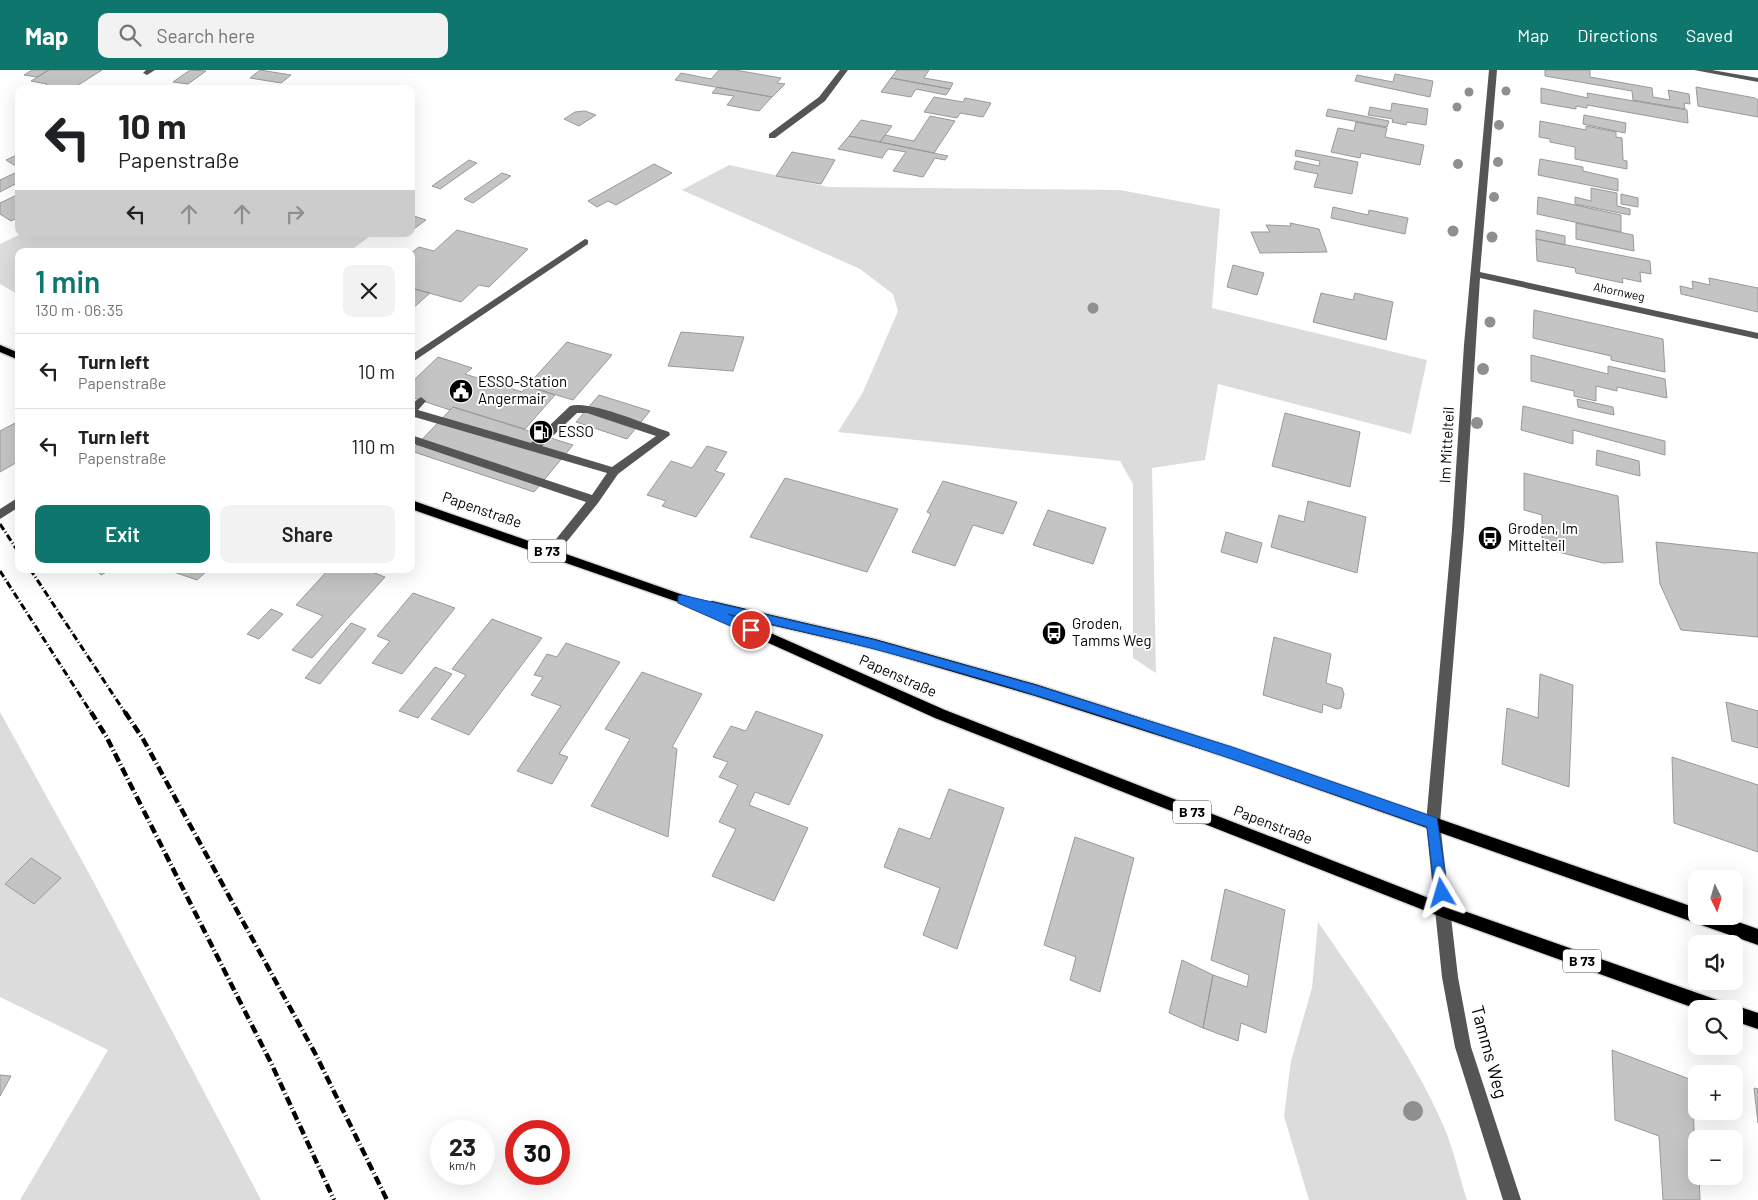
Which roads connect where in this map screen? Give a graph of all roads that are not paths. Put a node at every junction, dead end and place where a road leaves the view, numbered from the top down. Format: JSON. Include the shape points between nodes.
{"nodes":[{"id":1,"x":841,"y":70,"type":"edge"},
{"id":2,"x":1493,"y":70,"type":"edge"},
{"id":3,"x":1698,"y":70,"type":"edge"},
{"id":4,"x":1758,"y":80,"type":"edge"},
{"id":5,"x":772,"y":136,"type":"dead end"},
{"id":6,"x":585,"y":242,"type":"dead end"},
{"id":7,"x":1476,"y":274,"type":"junction"},
{"id":8,"x":1758,"y":336,"type":"edge"},
{"id":9,"x":0,"y":348,"type":"edge"},
{"id":10,"x":15,"y":355,"type":"edge"},
{"id":11,"x":415,"y":357,"type":"edge"},
{"id":12,"x":421,"y":400,"type":"dead end"},
{"id":13,"x":415,"y":407,"type":"edge"},
{"id":14,"x":415,"y":412,"type":"edge"},
{"id":15,"x":415,"y":439,"type":"edge"},
{"id":16,"x":533,"y":448,"type":"junction"},
{"id":17,"x":614,"y":471,"type":"junction"},
{"id":18,"x":594,"y":500,"type":"junction"},
{"id":19,"x":15,"y":504,"type":"edge"},
{"id":20,"x":415,"y":505,"type":"edge"},
{"id":21,"x":0,"y":515,"type":"edge"},
{"id":22,"x":552,"y":552,"type":"junction"},
{"id":23,"x":682,"y":599,"type":"junction"},
{"id":24,"x":1433,"y":823,"type":"junction"},
{"id":25,"x":1444,"y":911,"type":"junction"},
{"id":26,"x":1688,"y":912,"type":"edge"},
{"id":27,"x":1724,"y":925,"type":"edge"},
{"id":28,"x":1758,"y":937,"type":"edge"},
{"id":29,"x":1695,"y":1000,"type":"edge"},
{"id":30,"x":1743,"y":1016,"type":"edge"},
{"id":31,"x":1758,"y":1021,"type":"edge"},
{"id":32,"x":1512,"y":1200,"type":"edge"}],
"edges":[{"from":1,"to":5,"type":"street","via":[[822,99]]},
{"from":2,"to":7,"type":"street","name":"Im Mittelteil"},
{"from":3,"to":4,"type":"street"},
{"from":6,"to":11,"type":"street"},
{"from":7,"to":8,"type":"street","name":"Ahornweg"},
{"from":7,"to":24,"type":"street","name":"Im Mittelteil"},
{"from":9,"to":10,"type":"main road"},
{"from":12,"to":13,"type":"street"},
{"from":14,"to":16,"type":"street"},
{"from":15,"to":18,"type":"street"},
{"from":16,"to":17,"type":"street"},
{"from":16,"to":17,"type":"street","via":[[574,409],[588,409],[665,436]]},
{"from":17,"to":18,"type":"street"},
{"from":18,"to":22,"type":"street"},
{"from":19,"to":21,"type":"street"},
{"from":20,"to":22,"type":"main road","name":"Papenstraße","number":"B 73"},
{"from":22,"to":23,"type":"main road","name":"Papenstraße","number":"B 73"},
{"from":23,"to":24,"type":"main road","name":"Papenstraße","number":"B 73","via":[[875,644],[1035,690],[1232,753]]},
{"from":23,"to":25,"type":"main road","name":"Papenstraße","number":"B 73","via":[[940,714]]},
{"from":24,"to":25,"type":"street","name":"Im Mittelteil"},
{"from":24,"to":26,"type":"main road","name":"Papenstraße","number":"B 73"},
{"from":25,"to":29,"type":"main road","name":"Papenstraße","number":"B 73"},
{"from":25,"to":32,"type":"street","name":"Tamms Weg","via":[[1450,977],[1463,1047]]},
{"from":27,"to":28,"type":"main road","name":"Papenstraße","number":"B 73"},
{"from":30,"to":31,"type":"main road"}]}
